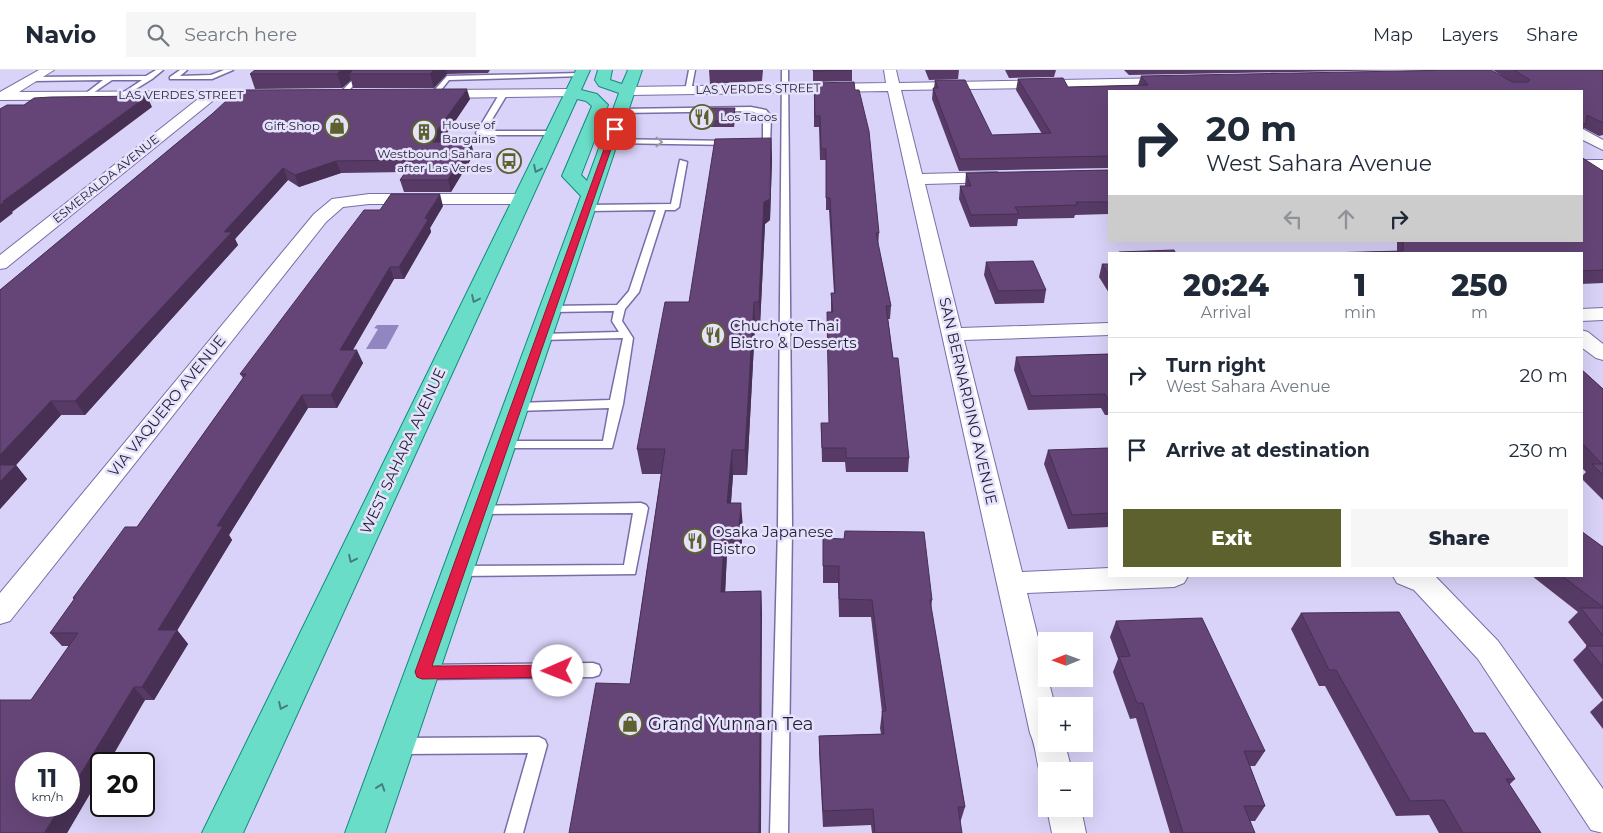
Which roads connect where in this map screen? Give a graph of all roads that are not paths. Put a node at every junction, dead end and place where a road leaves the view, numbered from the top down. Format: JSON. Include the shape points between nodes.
{"nodes":[{"id":1,"x":48,"y":70,"type":"edge"},
{"id":2,"x":160,"y":70,"type":"edge"},
{"id":3,"x":184,"y":70,"type":"edge"},
{"id":4,"x":230,"y":70,"type":"edge"},
{"id":5,"x":366,"y":70,"type":"edge"},
{"id":6,"x":605,"y":70,"type":"edge"},
{"id":7,"x":635,"y":70,"type":"edge"},
{"id":8,"x":692,"y":70,"type":"edge"},
{"id":9,"x":785,"y":70,"type":"edge"},
{"id":10,"x":1089,"y":70,"type":"edge"},
{"id":11,"x":582,"y":72,"type":"edge"},
{"id":12,"x":524,"y":73,"type":"edge"},
{"id":13,"x":112,"y":78,"type":"junction"},
{"id":14,"x":148,"y":78,"type":"junction"},
{"id":15,"x":172,"y":78,"type":"junction"},
{"id":16,"x":892,"y":78,"type":"edge"},
{"id":17,"x":33,"y":79,"type":"junction"},
{"id":18,"x":1180,"y":82,"type":"edge"},
{"id":19,"x":1098,"y":83,"type":"junction"},
{"id":20,"x":785,"y":89,"type":"junction"},
{"id":21,"x":628,"y":91,"type":"junction"},
{"id":22,"x":688,"y":91,"type":"junction"},
{"id":23,"x":509,"y":93,"type":"junction"},
{"id":24,"x":572,"y":93,"type":"junction"},
{"id":25,"x":277,"y":94,"type":"edge"},
{"id":26,"x":337,"y":94,"type":"joint"},
{"id":27,"x":361,"y":94,"type":"edge"},
{"id":28,"x":417,"y":94,"type":"edge"},
{"id":29,"x":435,"y":94,"type":"junction"},
{"id":30,"x":87,"y":95,"type":"junction"},
{"id":31,"x":123,"y":95,"type":"junction"},
{"id":32,"x":212,"y":95,"type":"junction"},
{"id":33,"x":1,"y":96,"type":"edge"},
{"id":34,"x":621,"y":111,"type":"junction"},
{"id":35,"x":554,"y":133,"type":"junction"},
{"id":36,"x":1583,"y":133,"type":"edge"},
{"id":37,"x":610,"y":141,"type":"junction"},
{"id":38,"x":738,"y":143,"type":"edge"},
{"id":39,"x":757,"y":144,"type":"edge"},
{"id":40,"x":767,"y":144,"type":"junction"},
{"id":41,"x":784,"y":144,"type":"junction"},
{"id":42,"x":1603,"y":146,"type":"edge"},
{"id":43,"x":683,"y":162,"type":"dead end"},
{"id":44,"x":1583,"y":165,"type":"edge"},
{"id":45,"x":1603,"y":165,"type":"edge"},
{"id":46,"x":1010,"y":177,"type":"edge"},
{"id":47,"x":916,"y":179,"type":"junction"},
{"id":48,"x":523,"y":198,"type":"junction"},
{"id":49,"x":589,"y":202,"type":"junction"},
{"id":50,"x":661,"y":207,"type":"junction"},
{"id":51,"x":0,"y":264,"type":"edge"},
{"id":52,"x":620,"y":308,"type":"junction"},
{"id":53,"x":551,"y":310,"type":"junction"},
{"id":54,"x":1603,"y":314,"type":"edge"},
{"id":55,"x":1583,"y":315,"type":"edge"},
{"id":56,"x":1108,"y":329,"type":"edge"},
{"id":57,"x":952,"y":334,"type":"junction"},
{"id":58,"x":626,"y":335,"type":"junction"},
{"id":59,"x":541,"y":338,"type":"junction"},
{"id":60,"x":1583,"y":338,"type":"edge"},
{"id":61,"x":1603,"y":354,"type":"edge"},
{"id":62,"x":617,"y":404,"type":"junction"},
{"id":63,"x":516,"y":407,"type":"junction"},
{"id":64,"x":502,"y":445,"type":"junction"},
{"id":65,"x":480,"y":509,"type":"junction"},
{"id":66,"x":458,"y":571,"type":"junction"},
{"id":67,"x":1151,"y":577,"type":"edge"},
{"id":68,"x":1415,"y":579,"type":"edge"},
{"id":69,"x":1012,"y":583,"type":"junction"},
{"id":70,"x":0,"y":613,"type":"edge"},
{"id":71,"x":594,"y":670,"type":"dead end"},
{"id":72,"x":422,"y":672,"type":"junction"},
{"id":73,"x":1038,"y":698,"type":"edge"},
{"id":74,"x":396,"y":746,"type":"junction"},
{"id":75,"x":1066,"y":817,"type":"edge"},
{"id":76,"x":1603,"y":818,"type":"edge"},
{"id":77,"x":224,"y":832,"type":"edge"},
{"id":78,"x":365,"y":833,"type":"edge"},
{"id":79,"x":514,"y":833,"type":"edge"},
{"id":80,"x":779,"y":833,"type":"edge"},
{"id":81,"x":1069,"y":833,"type":"edge"}],
"edges":[{"from":1,"to":17,"type":"street"},
{"from":2,"to":14,"type":"lane"},
{"from":3,"to":15,"type":"lane"},
{"from":4,"to":15,"type":"lane","via":[[212,77]]},
{"from":5,"to":26,"type":"lane"},
{"from":6,"to":21,"type":"main road","via":[[604,83]]},
{"from":7,"to":21,"type":"main road"},
{"from":8,"to":22,"type":"lane"},
{"from":9,"to":20,"type":"lane"},
{"from":10,"to":19,"type":"street"},
{"from":11,"to":12,"type":"lane"},
{"from":11,"to":24,"type":"main road","name":"WEST SAHARA AVENUE"},
{"from":12,"to":23,"type":"lane"},
{"from":12,"to":29,"type":"lane","via":[[447,78]]},
{"from":13,"to":14,"type":"lane"},
{"from":13,"to":17,"type":"lane"},
{"from":13,"to":30,"type":"lane"},
{"from":14,"to":15,"type":"lane"},
{"from":14,"to":31,"type":"lane"},
{"from":16,"to":19,"type":"street","name":"LAS VERDES STREET"},
{"from":16,"to":20,"type":"street","name":"LAS VERDES STREET"},
{"from":16,"to":47,"type":"street","name":"SAN BERNARDINO AVENUE"},
{"from":17,"to":33,"type":"street"},
{"from":18,"to":19,"type":"street","name":"LAS VERDES STREET"},
{"from":20,"to":22,"type":"street","name":"LAS VERDES STREET"},
{"from":20,"to":41,"type":"lane"},
{"from":21,"to":22,"type":"street","name":"LAS VERDES STREET"},
{"from":21,"to":34,"type":"main road"},
{"from":23,"to":24,"type":"street"},
{"from":23,"to":29,"type":"street"},
{"from":23,"to":35,"type":"lane","via":[[480,133]]},
{"from":24,"to":35,"type":"main road","name":"WEST SAHARA AVENUE"},
{"from":24,"to":49,"type":"main road","via":[[591,97],[600,105],[571,176]]},
{"from":25,"to":32,"type":"street","name":"LAS VERDES STREET"},
{"from":26,"to":27,"type":"street"},
{"from":28,"to":29,"type":"street"},
{"from":30,"to":31,"type":"street","name":"LAS VERDES STREET"},
{"from":30,"to":33,"type":"street","name":"LAS VERDES STREET"},
{"from":31,"to":32,"type":"street","name":"LAS VERDES STREET"},
{"from":32,"to":51,"type":"street","name":"ESMERALDA AVENUE"},
{"from":34,"to":37,"type":"main road"},
{"from":34,"to":40,"type":"lane","via":[[751,109],[767,116]]},
{"from":35,"to":48,"type":"main road","name":"WEST SAHARA AVENUE","one_way":true},
{"from":36,"to":42,"type":"street"},
{"from":37,"to":38,"type":"lane","one_way":true},
{"from":37,"to":49,"type":"main road"},
{"from":39,"to":40,"type":"lane"},
{"from":40,"to":41,"type":"lane"},
{"from":41,"to":80,"type":"lane","via":[[785,527]]},
{"from":43,"to":50,"type":"lane","via":[[675,207]]},
{"from":44,"to":45,"type":"street"},
{"from":46,"to":47,"type":"street"},
{"from":47,"to":57,"type":"street","name":"SAN BERNARDINO AVENUE"},
{"from":48,"to":70,"type":"street","name":"VIA VAQUERO AVENUE","via":[[369,199],[338,203],[320,218]]},
{"from":48,"to":77,"type":"main road","name":"WEST SAHARA AVENUE","one_way":true},
{"from":49,"to":50,"type":"lane"},
{"from":49,"to":53,"type":"main road"},
{"from":50,"to":52,"type":"lane","via":[[634,292]]},
{"from":52,"to":53,"type":"lane"},
{"from":52,"to":58,"type":"lane","via":[[617,321]]},
{"from":53,"to":59,"type":"main road"},
{"from":54,"to":55,"type":"street"},
{"from":56,"to":57,"type":"street"},
{"from":57,"to":69,"type":"street","name":"SAN BERNARDINO AVENUE"},
{"from":58,"to":59,"type":"lane"},
{"from":58,"to":62,"type":"lane"},
{"from":59,"to":63,"type":"main road"},
{"from":60,"to":61,"type":"street"},
{"from":62,"to":63,"type":"lane"},
{"from":62,"to":64,"type":"lane","via":[[608,445]]},
{"from":63,"to":64,"type":"main road"},
{"from":64,"to":65,"type":"main road"},
{"from":65,"to":66,"type":"main road"},
{"from":65,"to":66,"type":"lane","via":[[641,508],[630,570]]},
{"from":66,"to":72,"type":"main road"},
{"from":67,"to":69,"type":"street"},
{"from":68,"to":76,"type":"street","via":[[1488,650]]},
{"from":69,"to":73,"type":"street","name":"SAN BERNARDINO AVENUE"},
{"from":71,"to":72,"type":"lane"},
{"from":72,"to":74,"type":"main road"},
{"from":78,"to":74,"type":"main road","one_way":true},
{"from":74,"to":79,"type":"lane","via":[[539,745]]},
{"from":75,"to":81,"type":"street"}]}
